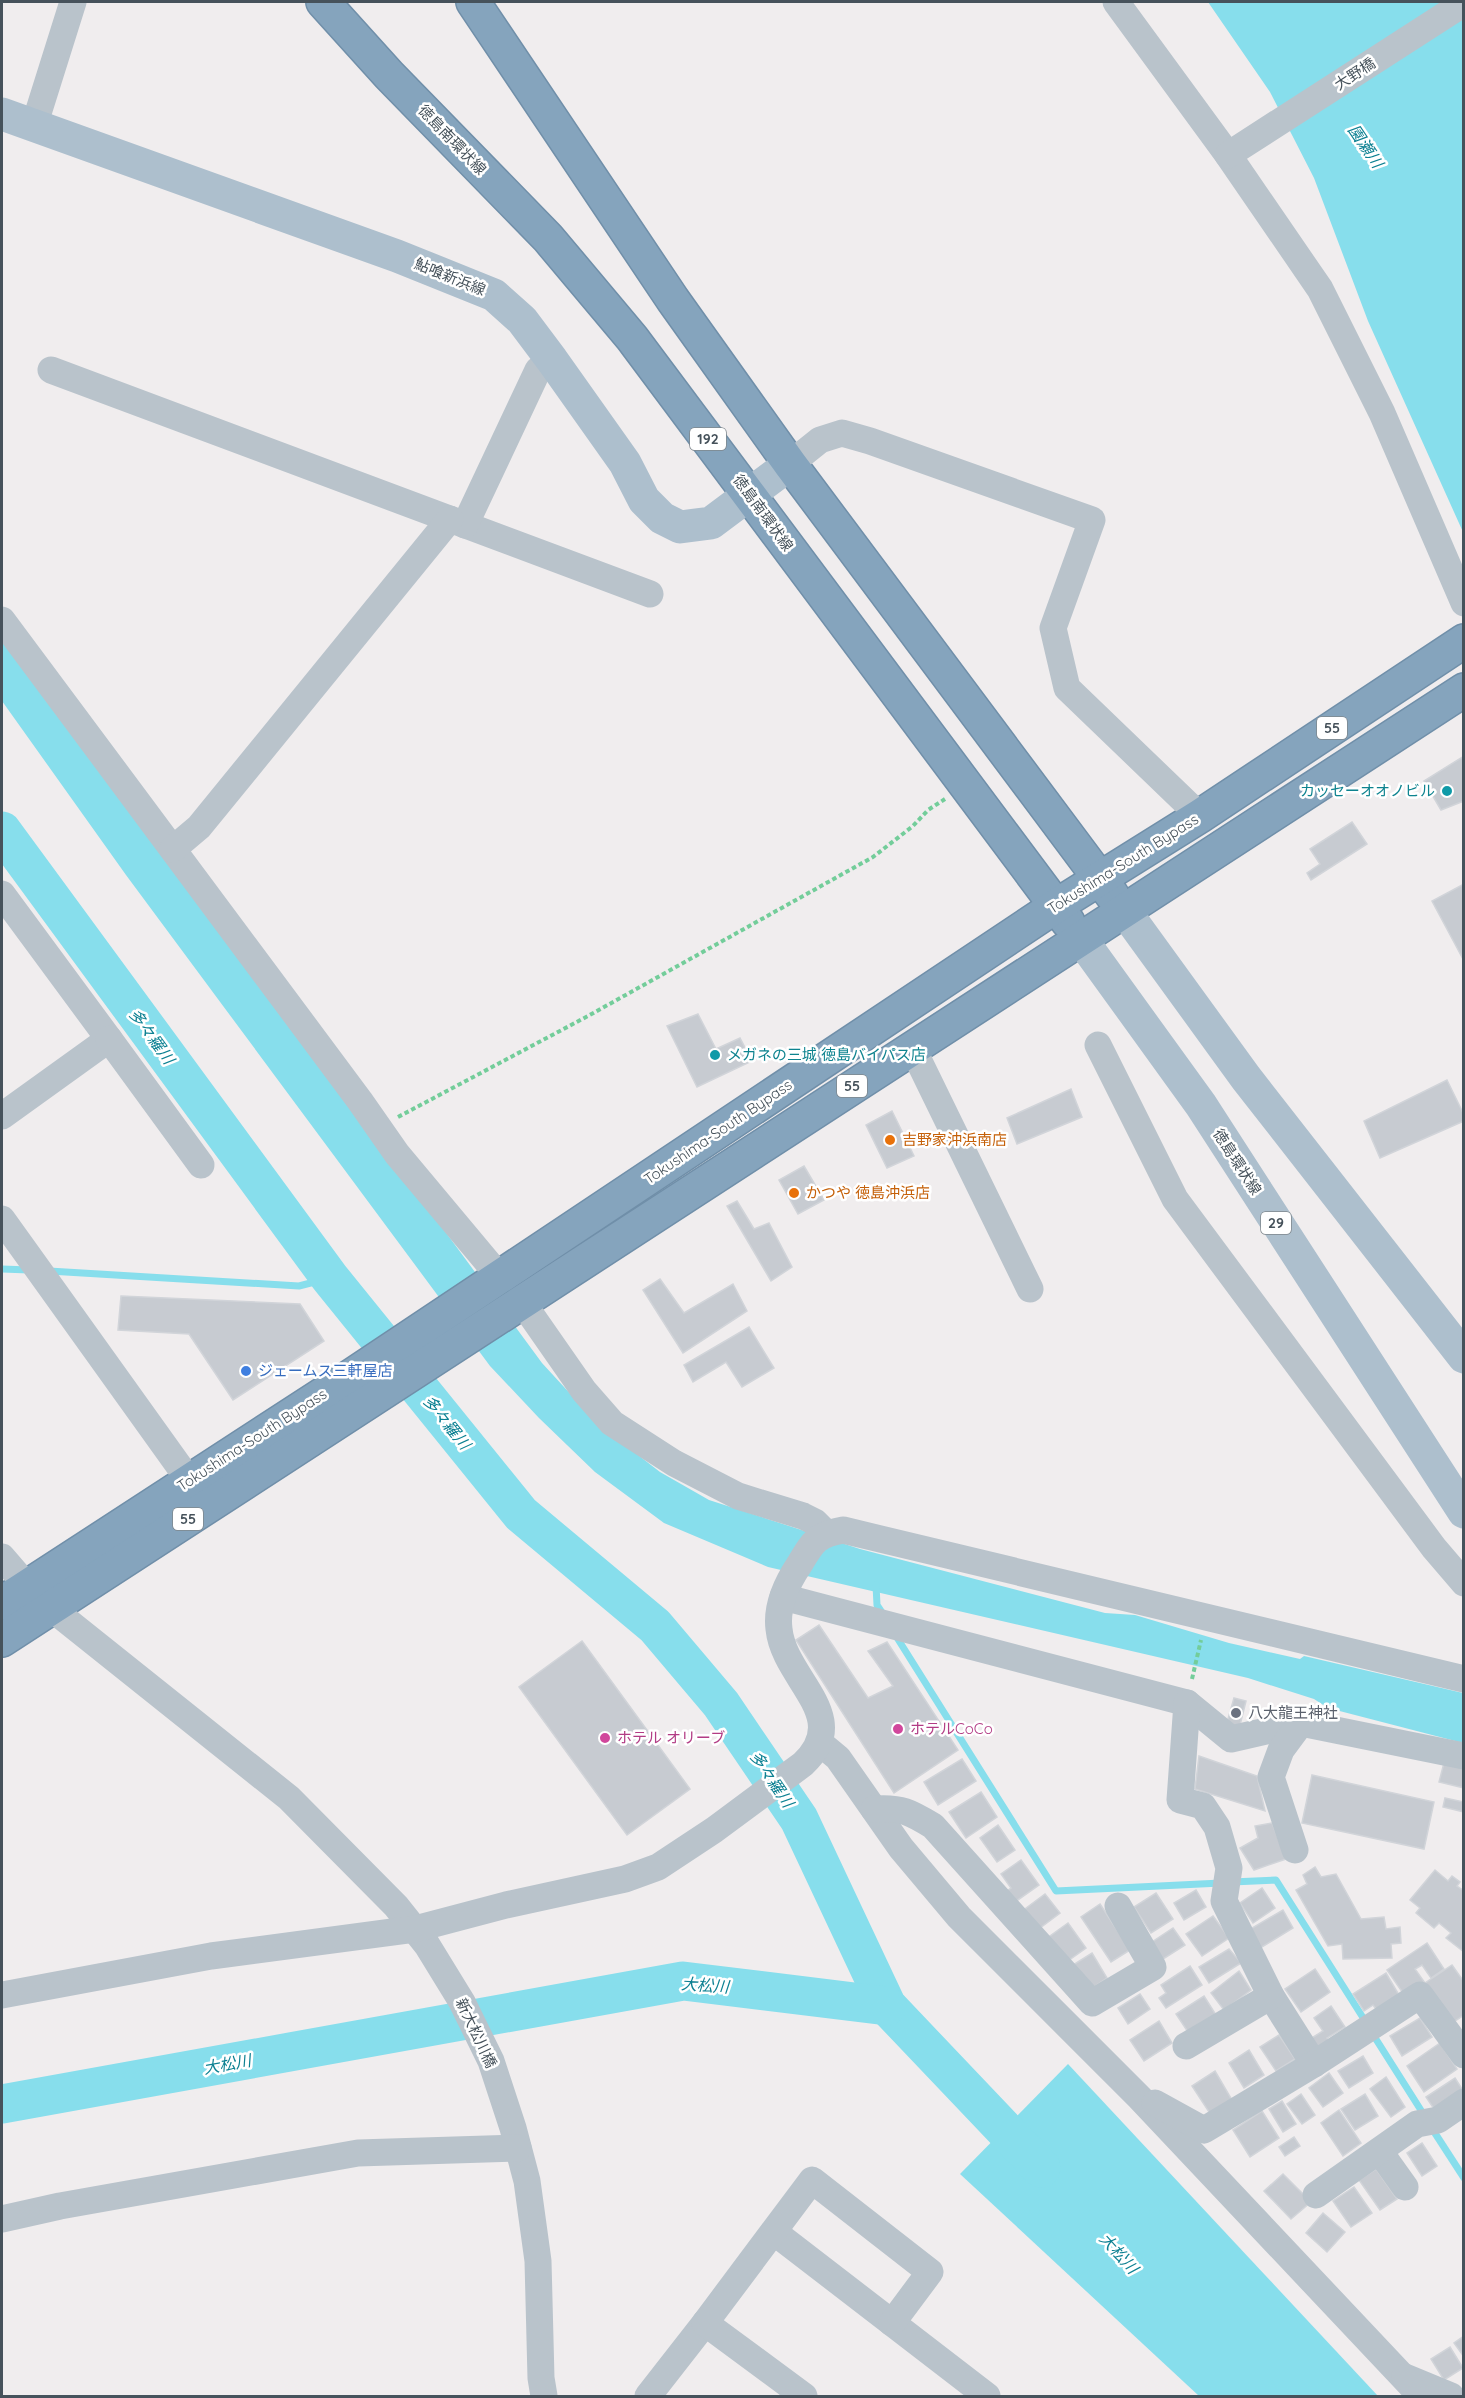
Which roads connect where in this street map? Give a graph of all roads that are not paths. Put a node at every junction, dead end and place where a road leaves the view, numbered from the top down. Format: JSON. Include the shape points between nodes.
{"nodes":[{"id":1,"x":73,"y":2,"type":"edge"},
{"id":2,"x":323,"y":2,"type":"edge"},
{"id":3,"x":472,"y":2,"type":"edge"},
{"id":4,"x":1116,"y":2,"type":"edge"},
{"id":5,"x":1464,"y":3,"type":"edge"},
{"id":6,"x":2,"y":114,"type":"edge"},
{"id":7,"x":34,"y":126,"type":"junction"},
{"id":8,"x":1237,"y":150,"type":"junction"},
{"id":9,"x":552,"y":360,"type":"junction"},
{"id":10,"x":51,"y":370,"type":"dead end"},
{"id":11,"x":789,"y":464,"type":"junction"},
{"id":12,"x":750,"y":495,"type":"junction"},
{"id":13,"x":458,"y":522,"type":"junction"},
{"id":14,"x":650,"y":594,"type":"dead end"},
{"id":15,"x":1464,"y":603,"type":"edge"},
{"id":16,"x":2,"y":620,"type":"edge"},
{"id":17,"x":1464,"y":641,"type":"edge"},
{"id":18,"x":1464,"y":690,"type":"edge"},
{"id":19,"x":1200,"y":816,"type":"junction"},
{"id":20,"x":173,"y":849,"type":"junction"},
{"id":21,"x":1099,"y":879,"type":"junction"},
{"id":22,"x":2,"y":894,"type":"edge"},
{"id":23,"x":1056,"y":906,"type":"junction"},
{"id":24,"x":1124,"y":910,"type":"junction"},
{"id":25,"x":1081,"y":939,"type":"junction"},
{"id":26,"x":109,"y":1039,"type":"junction"},
{"id":27,"x":1098,"y":1045,"type":"dead end"},
{"id":28,"x":912,"y":1047,"type":"junction"},
{"id":29,"x":2,"y":1116,"type":"edge"},
{"id":30,"x":201,"y":1165,"type":"dead end"},
{"id":31,"x":2,"y":1219,"type":"edge"},
{"id":32,"x":497,"y":1279,"type":"junction"},
{"id":33,"x":1030,"y":1289,"type":"dead end"},
{"id":34,"x":516,"y":1305,"type":"junction"},
{"id":35,"x":1464,"y":1357,"type":"edge"},
{"id":36,"x":189,"y":1480,"type":"junction"},
{"id":37,"x":1464,"y":1512,"type":"edge"},
{"id":38,"x":820,"y":1536,"type":"junction"},
{"id":39,"x":2,"y":1557,"type":"edge"},
{"id":40,"x":1464,"y":1583,"type":"edge"},
{"id":41,"x":786,"y":1590,"type":"junction"},
{"id":42,"x":14,"y":1594,"type":"edge"},
{"id":43,"x":51,"y":1608,"type":"junction"},
{"id":44,"x":2,"y":1640,"type":"edge"},
{"id":45,"x":1464,"y":1680,"type":"edge"},
{"id":46,"x":1188,"y":1696,"type":"junction"},
{"id":47,"x":1302,"y":1723,"type":"junction"},
{"id":48,"x":820,"y":1743,"type":"junction"},
{"id":49,"x":1464,"y":1756,"type":"edge"},
{"id":50,"x":874,"y":1809,"type":"junction"},
{"id":51,"x":1295,"y":1850,"type":"dead end"},
{"id":52,"x":1118,"y":1905,"type":"dead end"},
{"id":53,"x":421,"y":1937,"type":"junction"},
{"id":54,"x":2,"y":1995,"type":"edge"},
{"id":55,"x":1271,"y":1996,"type":"junction"},
{"id":56,"x":1186,"y":2046,"type":"dead end"},
{"id":57,"x":1464,"y":2055,"type":"edge"},
{"id":58,"x":1314,"y":2064,"type":"junction"},
{"id":59,"x":1139,"y":2097,"type":"junction"},
{"id":60,"x":1464,"y":2102,"type":"edge"},
{"id":61,"x":515,"y":2138,"type":"junction"},
{"id":62,"x":1380,"y":2152,"type":"junction"},
{"id":63,"x":1405,"y":2187,"type":"dead end"},
{"id":64,"x":1316,"y":2195,"type":"dead end"},
{"id":65,"x":2,"y":2219,"type":"edge"},
{"id":66,"x":774,"y":2232,"type":"junction"},
{"id":67,"x":705,"y":2323,"type":"junction"},
{"id":68,"x":892,"y":2323,"type":"junction"},
{"id":69,"x":1401,"y":2375,"type":"junction"},
{"id":70,"x":1464,"y":2391,"type":"edge"},
{"id":71,"x":544,"y":2397,"type":"edge"},
{"id":72,"x":648,"y":2397,"type":"edge"},
{"id":73,"x":804,"y":2397,"type":"edge"},
{"id":74,"x":987,"y":2397,"type":"edge"},
{"id":75,"x":1421,"y":2397,"type":"edge"},
{"id":76,"x":1453,"y":2397,"type":"edge"}],
"edges":[{"from":1,"to":7,"type":"street"},
{"from":2,"to":12,"type":"highway","name":"徳島南環状線","number":"192","via":[[548,238],[632,338]]},
{"from":3,"to":11,"type":"highway"},
{"from":4,"to":8,"type":"street"},
{"from":5,"to":8,"type":"street","name":"大野橋"},
{"from":6,"to":7,"type":"main road","name":"鮎喰新浜線"},
{"from":7,"to":9,"type":"main road","name":"鮎喰新浜線","via":[[397,256],[494,295],[522,320]]},
{"from":8,"to":15,"type":"street","via":[[1320,289],[1382,413]]},
{"from":9,"to":12,"type":"main road","name":"鮎喰新浜線","via":[[625,463],[644,500],[662,518],[680,527],[711,523]]},
{"from":9,"to":13,"type":"street","via":[[538,370]]},
{"from":10,"to":13,"type":"street"},
{"from":11,"to":12,"type":"main road","name":"鮎喰新浜線"},
{"from":11,"to":19,"type":"street","via":[[820,440],[842,433],[1092,520],[1053,628],[1067,688]]},
{"from":11,"to":21,"type":"highway"},
{"from":12,"to":23,"type":"highway","name":"徳島南環状線","number":"192"},
{"from":13,"to":14,"type":"street"},
{"from":13,"to":20,"type":"street","via":[[199,827]]},
{"from":16,"to":20,"type":"street"},
{"from":17,"to":19,"type":"highway","name":"Tokushima-South Bypass","number":"55"},
{"from":18,"to":24,"type":"highway","name":"Tokushima-South Bypass","number":"55"},
{"from":19,"to":21,"type":"highway","name":"Tokushima-South Bypass","number":"55"},
{"from":20,"to":32,"type":"street","via":[[397,1154]]},
{"from":21,"to":23,"type":"highway","name":"Tokushima-South Bypass","number":"55"},
{"from":21,"to":24,"type":"highway"},
{"from":22,"to":26,"type":"street"},
{"from":23,"to":25,"type":"highway","name":"徳島南環状線","number":"192"},
{"from":23,"to":32,"type":"highway","name":"Tokushima-South Bypass","number":"55"},
{"from":24,"to":25,"type":"highway","name":"Tokushima-South Bypass","number":"55"},
{"from":24,"to":35,"type":"main road","via":[[1246,1078]]},
{"from":25,"to":28,"type":"highway","name":"Tokushima-South Bypass","number":"55"},
{"from":25,"to":37,"type":"main road","name":"徳島環状線","number":"29","via":[[1201,1105]]},
{"from":26,"to":29,"type":"street"},
{"from":26,"to":30,"type":"street"},
{"from":27,"to":40,"type":"street","via":[[1175,1199]]},
{"from":28,"to":33,"type":"street"},
{"from":28,"to":34,"type":"highway","name":"Tokushima-South Bypass","number":"55"},
{"from":31,"to":36,"type":"street"},
{"from":32,"to":36,"type":"highway","name":"Tokushima-South Bypass","number":"55"},
{"from":34,"to":38,"type":"street","via":[[612,1423],[674,1463],[738,1496],[815,1522]]},
{"from":34,"to":43,"type":"highway","name":"Tokushima-South Bypass","number":"55"},
{"from":36,"to":42,"type":"highway","name":"Tokushima-South Bypass","number":"55"},
{"from":38,"to":41,"type":"street"},
{"from":38,"to":45,"type":"street","via":[[843,1530]]},
{"from":39,"to":42,"type":"street","name":"新大松川橋"},
{"from":41,"to":46,"type":"street"},
{"from":41,"to":48,"type":"street","via":[[778,1618],[779,1632],[788,1662],[818,1706]]},
{"from":42,"to":43,"type":"street","name":"新大松川橋"},
{"from":43,"to":44,"type":"highway","name":"Tokushima-South Bypass","number":"55"},
{"from":43,"to":53,"type":"street","name":"新大松川橋","via":[[289,1798],[396,1906]]},
{"from":46,"to":47,"type":"street","via":[[1232,1739]]},
{"from":46,"to":55,"type":"street","via":[[1180,1800],[1203,1806],[1217,1827],[1229,1868],[1224,1901]]},
{"from":47,"to":49,"type":"street"},
{"from":47,"to":51,"type":"street","via":[[1281,1750],[1271,1777]]},
{"from":48,"to":50,"type":"street","via":[[838,1758]]},
{"from":48,"to":53,"type":"street","via":[[803,1764],[658,1867],[625,1879],[506,1905]]},
{"from":50,"to":52,"type":"street","via":[[906,1810],[933,1826],[1092,2003],[1153,1967]]},
{"from":50,"to":59,"type":"street","via":[[959,1917]]},
{"from":53,"to":54,"type":"street","via":[[211,1956]]},
{"from":53,"to":61,"type":"street","name":"新大松川橋","via":[[462,2002],[491,2061]]},
{"from":55,"to":56,"type":"street"},
{"from":55,"to":58,"type":"street"},
{"from":57,"to":58,"type":"street","via":[[1420,1995]]},
{"from":58,"to":59,"type":"street","via":[[1204,2130]]},
{"from":59,"to":69,"type":"street"},
{"from":60,"to":62,"type":"street","via":[[1438,2120],[1417,2124]]},
{"from":61,"to":65,"type":"street","via":[[358,2153]]},
{"from":61,"to":71,"type":"street","name":"新大松川橋","via":[[527,2181],[538,2261]]},
{"from":62,"to":63,"type":"street"},
{"from":62,"to":64,"type":"street"},
{"from":66,"to":67,"type":"street"},
{"from":66,"to":68,"type":"street"},
{"from":66,"to":68,"type":"street","via":[[812,2180],[930,2272]]},
{"from":67,"to":72,"type":"street"},
{"from":67,"to":73,"type":"street"},
{"from":68,"to":74,"type":"street"},
{"from":69,"to":75,"type":"street"},
{"from":69,"to":76,"type":"street"},
{"from":70,"to":76,"type":"street"}]}
